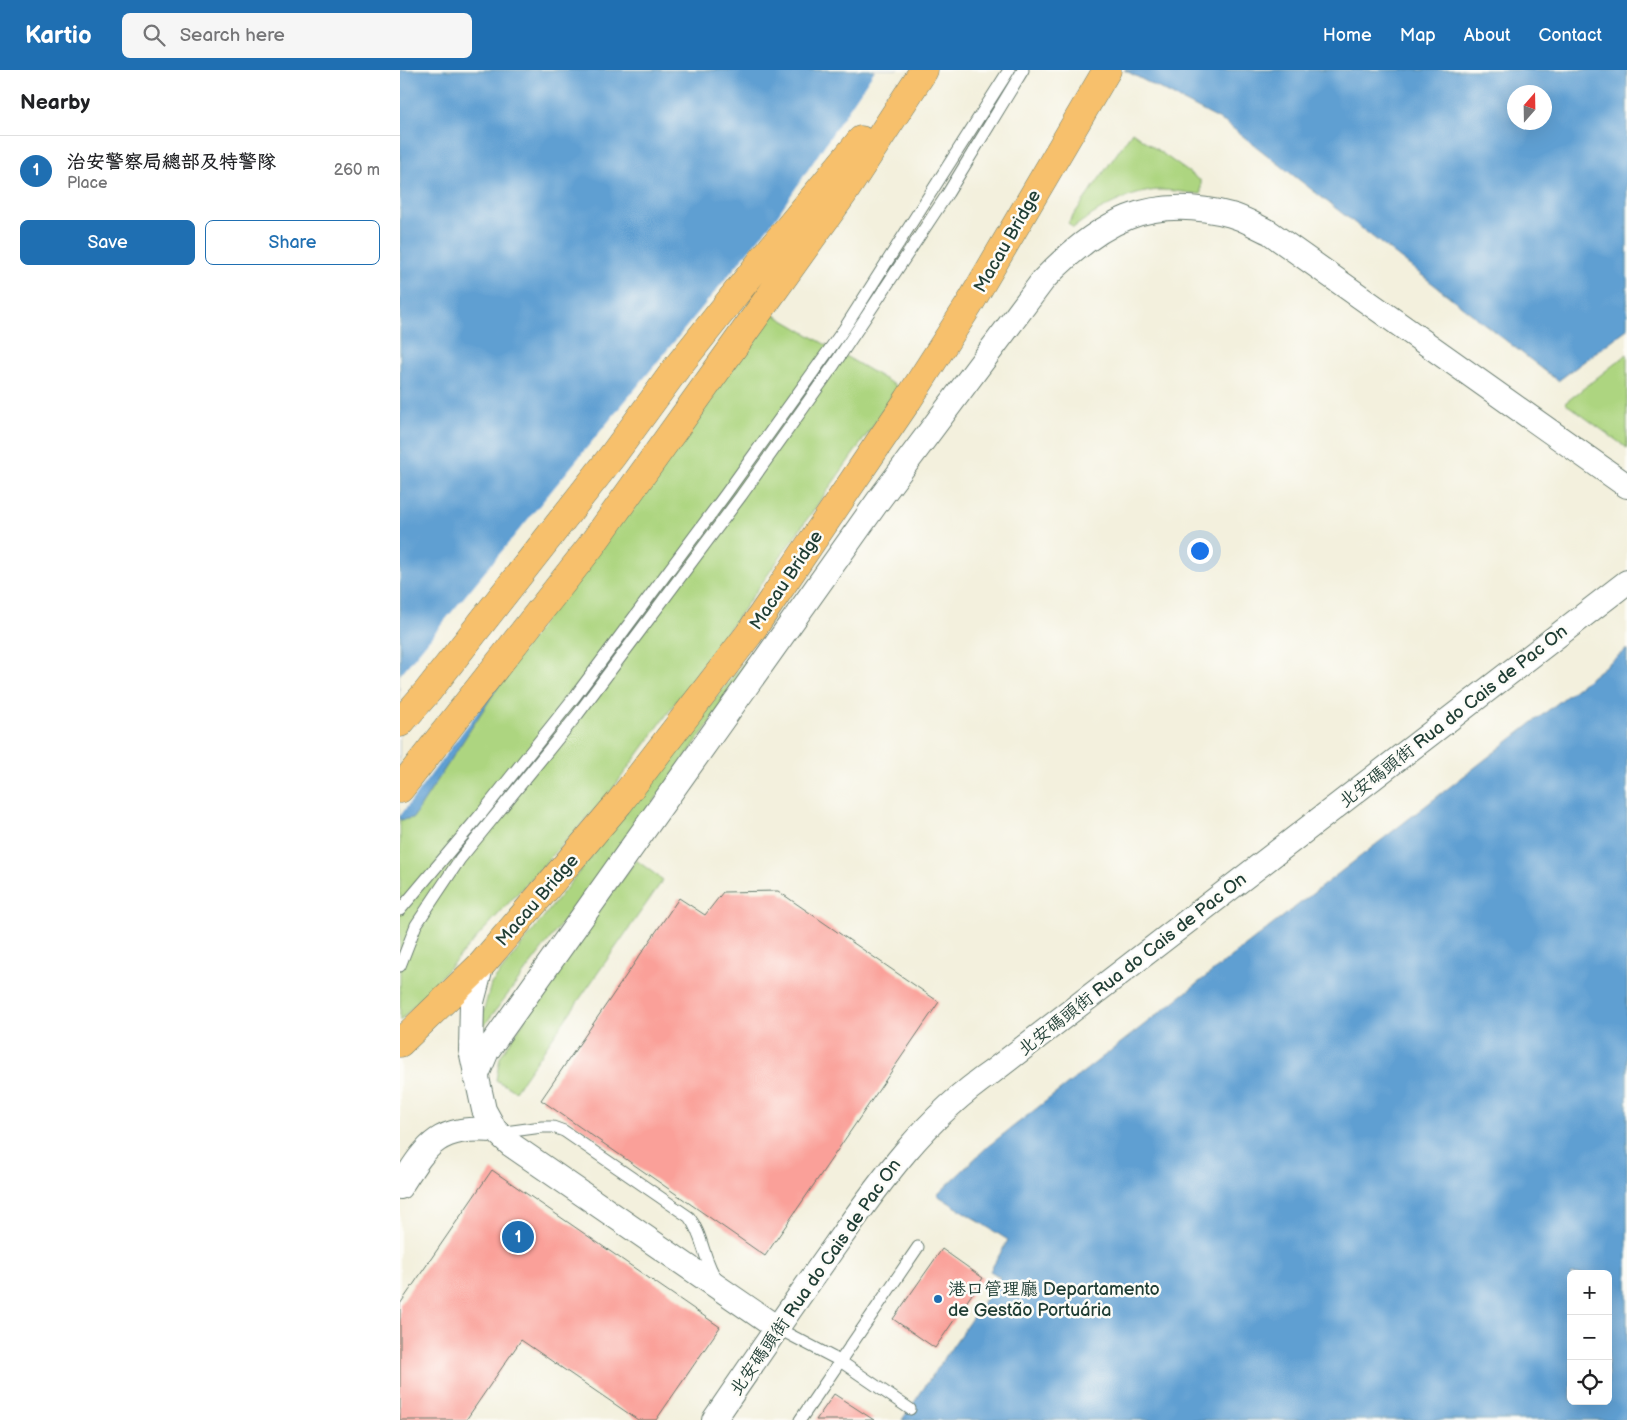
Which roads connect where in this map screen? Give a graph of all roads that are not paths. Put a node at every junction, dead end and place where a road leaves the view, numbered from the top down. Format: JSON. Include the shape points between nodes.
{"nodes":[{"id":1,"x":919,"y":70,"type":"edge"},
{"id":2,"x":924,"y":70,"type":"edge"},
{"id":3,"x":1008,"y":70,"type":"edge"},
{"id":4,"x":1023,"y":70,"type":"edge"},
{"id":5,"x":1107,"y":70,"type":"edge"},
{"id":6,"x":1627,"y":486,"type":"edge"},
{"id":7,"x":1627,"y":582,"type":"edge"},
{"id":8,"x":400,"y":723,"type":"edge"},
{"id":9,"x":400,"y":789,"type":"edge"},
{"id":10,"x":400,"y":910,"type":"edge"},
{"id":11,"x":482,"y":964,"type":"junction"},
{"id":12,"x":400,"y":966,"type":"edge"},
{"id":13,"x":400,"y":1043,"type":"edge"},
{"id":14,"x":476,"y":1078,"type":"junction"},
{"id":15,"x":495,"y":1130,"type":"junction"},
{"id":16,"x":400,"y":1187,"type":"edge"},
{"id":17,"x":918,"y":1247,"type":"dead end"},
{"id":18,"x":727,"y":1292,"type":"junction"},
{"id":19,"x":777,"y":1328,"type":"junction"},
{"id":20,"x":840,"y":1362,"type":"junction"},
{"id":21,"x":910,"y":1409,"type":"dead end"},
{"id":22,"x":714,"y":1420,"type":"edge"},
{"id":23,"x":800,"y":1420,"type":"edge"}],
"edges":[{"from":1,"to":8,"type":"main road","via":[[678,366],[601,470]]},
{"from":2,"to":9,"type":"main road","via":[[843,194],[597,538]]},
{"from":3,"to":10,"type":"lane","via":[[844,329],[731,487],[576,695]]},
{"from":4,"to":12,"type":"lane","via":[[948,193],[834,364],[741,496],[589,698],[460,860],[416,925]]},
{"from":5,"to":11,"type":"main road","name":"Macau Bridge","via":[[969,305],[749,634],[619,803]]},
{"from":6,"to":14,"type":"street","via":[[1269,232],[1232,215],[1192,207],[1155,210],[1120,218],[1094,233],[1067,255],[1038,287],[873,509],[487,1051]]},
{"from":7,"to":19,"type":"street","name":"北安碼頭街 Rua do Cais de Pac On","via":[[992,1072],[964,1090],[888,1171]]},
{"from":11,"to":13,"type":"main road","name":"Macau Bridge"},
{"from":11,"to":14,"type":"street","via":[[472,1002],[470,1028]]},
{"from":14,"to":15,"type":"street","via":[[484,1110]]},
{"from":15,"to":16,"type":"street","via":[[460,1130],[432,1142]]},
{"from":15,"to":18,"type":"street","via":[[510,1144]]},
{"from":15,"to":18,"type":"lane","via":[[505,1132],[553,1127],[564,1131],[689,1216],[696,1226],[715,1278]]},
{"from":17,"to":20,"type":"lane"},
{"from":18,"to":19,"type":"street"},
{"from":19,"to":20,"type":"lane"},
{"from":19,"to":22,"type":"street","name":"北安碼頭街 Rua do Cais de Pac On"},
{"from":20,"to":21,"type":"lane"},
{"from":20,"to":23,"type":"lane"}]}
